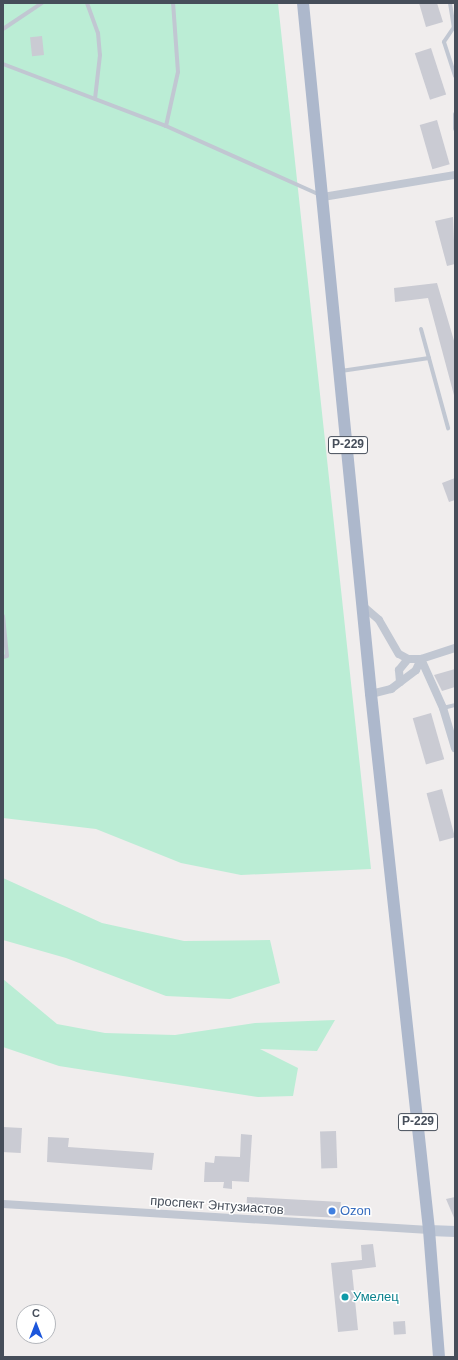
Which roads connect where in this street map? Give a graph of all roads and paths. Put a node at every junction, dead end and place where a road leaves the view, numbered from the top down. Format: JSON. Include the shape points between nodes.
{"nodes":[{"id":1,"x":42,"y":3,"type":"edge"},
{"id":2,"x":87,"y":3,"type":"edge"},
{"id":3,"x":173,"y":3,"type":"edge"},
{"id":4,"x":304,"y":3,"type":"edge"},
{"id":5,"x":450,"y":3,"type":"edge"},
{"id":6,"x":3,"y":29,"type":"edge"},
{"id":7,"x":3,"y":64,"type":"edge"},
{"id":8,"x":455,"y":76,"type":"edge"},
{"id":9,"x":95,"y":99,"type":"junction"},
{"id":10,"x":455,"y":114,"type":"edge"},
{"id":11,"x":166,"y":126,"type":"junction"},
{"id":12,"x":455,"y":129,"type":"edge"},
{"id":13,"x":455,"y":175,"type":"edge"},
{"id":14,"x":323,"y":197,"type":"junction"},
{"id":15,"x":421,"y":330,"type":"dead end"},
{"id":16,"x":428,"y":358,"type":"junction"},
{"id":17,"x":341,"y":371,"type":"junction"},
{"id":18,"x":448,"y":428,"type":"dead end"},
{"id":19,"x":363,"y":606,"type":"junction"},
{"id":20,"x":3,"y":616,"type":"edge"},
{"id":21,"x":455,"y":648,"type":"edge"},
{"id":22,"x":3,"y":656,"type":"edge"},
{"id":23,"x":408,"y":659,"type":"junction"},
{"id":24,"x":421,"y":659,"type":"junction"},
{"id":25,"x":400,"y":682,"type":"junction"},
{"id":26,"x":371,"y":694,"type":"junction"},
{"id":27,"x":455,"y":705,"type":"edge"},
{"id":28,"x":443,"y":708,"type":"junction"},
{"id":29,"x":455,"y":748,"type":"edge"},
{"id":30,"x":3,"y":1204,"type":"edge"},
{"id":31,"x":430,"y":1230,"type":"junction"},
{"id":32,"x":455,"y":1231,"type":"edge"},
{"id":33,"x":439,"y":1357,"type":"edge"}],
"edges":[{"from":1,"to":6,"type":"lane"},
{"from":2,"to":9,"type":"lane","via":[[98,33],[100,55]]},
{"from":3,"to":11,"type":"lane","via":[[180,48],[178,72]]},
{"from":4,"to":14,"type":"main road","number":"Р-229"},
{"from":5,"to":8,"type":"lane","via":[[454,27],[444,42]]},
{"from":7,"to":9,"type":"lane"},
{"from":9,"to":11,"type":"lane"},
{"from":10,"to":12,"type":"lane"},
{"from":11,"to":14,"type":"lane"},
{"from":13,"to":14,"type":"street"},
{"from":14,"to":17,"type":"main road","number":"Р-229"},
{"from":15,"to":16,"type":"lane"},
{"from":16,"to":17,"type":"lane"},
{"from":16,"to":18,"type":"lane"},
{"from":17,"to":19,"type":"main road","number":"Р-229"},
{"from":19,"to":23,"type":"street","via":[[379,620],[399,654]]},
{"from":19,"to":26,"type":"main road","number":"Р-229"},
{"from":20,"to":22,"type":"lane","via":[[7,656]]},
{"from":21,"to":24,"type":"street"},
{"from":23,"to":24,"type":"street"},
{"from":23,"to":25,"type":"street","via":[[399,670]]},
{"from":24,"to":25,"type":"street","via":[[416,670]]},
{"from":24,"to":28,"type":"street"},
{"from":25,"to":26,"type":"street","via":[[391,689]]},
{"from":26,"to":31,"type":"main road","number":"Р-229"},
{"from":27,"to":28,"type":"lane"},
{"from":28,"to":29,"type":"street"},
{"from":30,"to":31,"type":"street","name":"проспект Энтузиастов"},
{"from":31,"to":32,"type":"street"},
{"from":31,"to":33,"type":"main road","number":"Р-229"}]}
